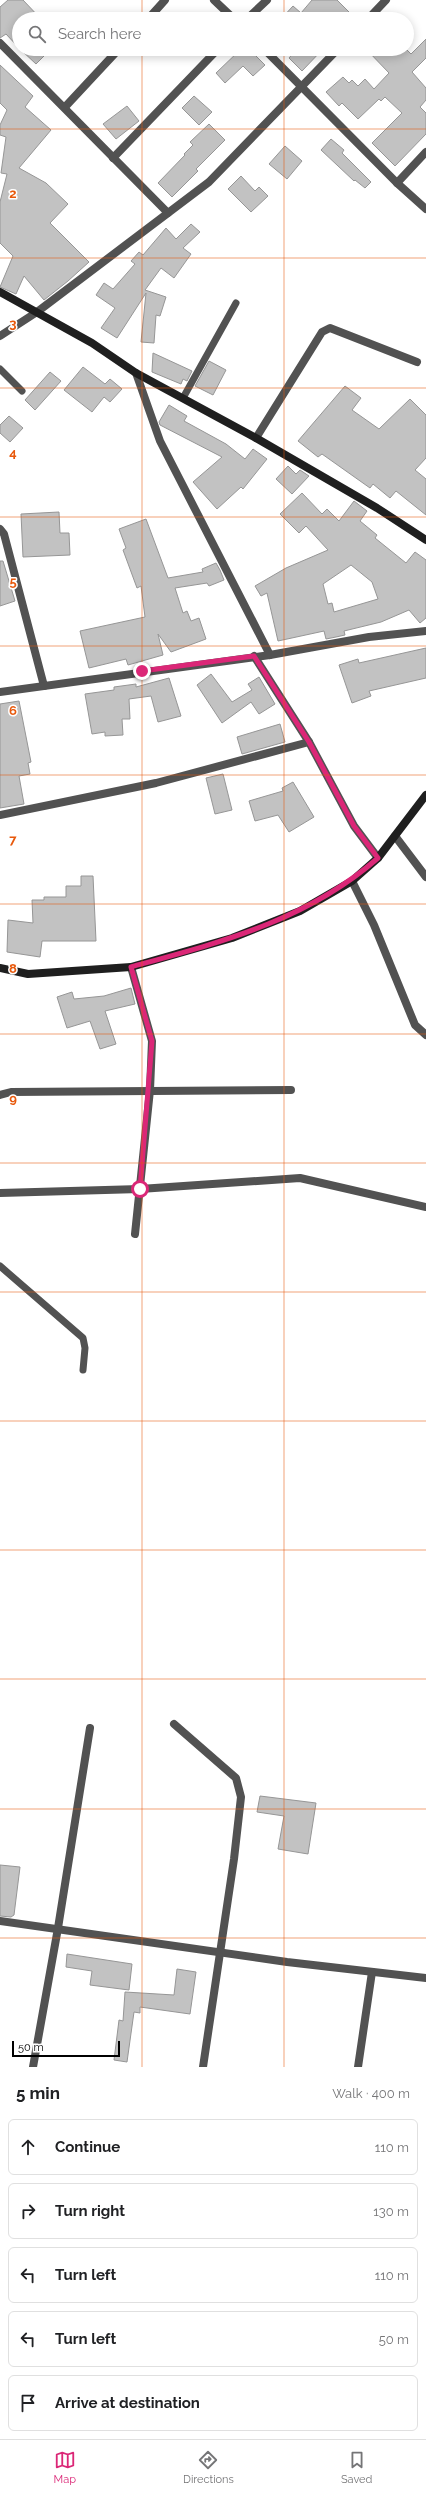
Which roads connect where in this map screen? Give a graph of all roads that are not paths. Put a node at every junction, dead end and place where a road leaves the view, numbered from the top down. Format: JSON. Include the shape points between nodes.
{"nodes":[{"id":1,"x":166,"y":0,"type":"edge"},
{"id":2,"x":214,"y":0,"type":"edge"},
{"id":3,"x":267,"y":0,"type":"edge"},
{"id":4,"x":386,"y":0,"type":"edge"},
{"id":5,"x":155,"y":12,"type":"edge"},
{"id":6,"x":227,"y":12,"type":"edge"},
{"id":7,"x":254,"y":12,"type":"edge"},
{"id":8,"x":375,"y":12,"type":"edge"},
{"id":9,"x":0,"y":43,"type":"edge"},
{"id":10,"x":12,"y":55,"type":"edge"},
{"id":11,"x":13,"y":56,"type":"edge"},
{"id":12,"x":112,"y":56,"type":"edge"},
{"id":13,"x":211,"y":56,"type":"edge"},
{"id":14,"x":271,"y":56,"type":"edge"},
{"id":15,"x":331,"y":56,"type":"edge"},
{"id":16,"x":301,"y":86,"type":"junction"},
{"id":17,"x":65,"y":107,"type":"junction"},
{"id":18,"x":426,"y":152,"type":"edge"},
{"id":19,"x":113,"y":158,"type":"junction"},
{"id":20,"x":397,"y":183,"type":"junction"},
{"id":21,"x":426,"y":209,"type":"edge"},
{"id":22,"x":168,"y":213,"type":"junction"},
{"id":23,"x":0,"y":292,"type":"edge"},
{"id":24,"x":236,"y":303,"type":"dead end"},
{"id":25,"x":37,"y":312,"type":"junction"},
{"id":26,"x":0,"y":336,"type":"edge"},
{"id":27,"x":417,"y":362,"type":"dead end"},
{"id":28,"x":0,"y":369,"type":"edge"},
{"id":29,"x":136,"y":372,"type":"junction"},
{"id":30,"x":22,"y":391,"type":"dead end"},
{"id":31,"x":183,"y":398,"type":"junction"},
{"id":32,"x":256,"y":438,"type":"junction"},
{"id":33,"x":0,"y":529,"type":"edge"},
{"id":34,"x":426,"y":540,"type":"edge"},
{"id":35,"x":426,"y":630,"type":"edge"},
{"id":36,"x":270,"y":655,"type":"junction"},
{"id":37,"x":254,"y":656,"type":"junction"},
{"id":38,"x":44,"y":686,"type":"junction"},
{"id":39,"x":0,"y":692,"type":"edge"},
{"id":40,"x":309,"y":742,"type":"junction"},
{"id":41,"x":426,"y":795,"type":"edge"},
{"id":42,"x":0,"y":815,"type":"edge"},
{"id":43,"x":395,"y":836,"type":"junction"},
{"id":44,"x":378,"y":858,"type":"junction"},
{"id":45,"x":426,"y":877,"type":"edge"},
{"id":46,"x":352,"y":881,"type":"junction"},
{"id":47,"x":131,"y":967,"type":"junction"},
{"id":48,"x":0,"y":968,"type":"edge"},
{"id":49,"x":426,"y":1035,"type":"edge"},
{"id":50,"x":150,"y":1090,"type":"junction"},
{"id":51,"x":291,"y":1090,"type":"dead end"},
{"id":52,"x":0,"y":1095,"type":"edge"},
{"id":53,"x":140,"y":1189,"type":"junction"},
{"id":54,"x":0,"y":1193,"type":"edge"},
{"id":55,"x":426,"y":1207,"type":"edge"},
{"id":56,"x":135,"y":1234,"type":"dead end"},
{"id":57,"x":0,"y":1266,"type":"edge"},
{"id":58,"x":83,"y":1370,"type":"dead end"},
{"id":59,"x":174,"y":1724,"type":"dead end"},
{"id":60,"x":90,"y":1728,"type":"dead end"},
{"id":61,"x":0,"y":1921,"type":"edge"},
{"id":62,"x":58,"y":1928,"type":"junction"},
{"id":63,"x":218,"y":1952,"type":"junction"},
{"id":64,"x":372,"y":1972,"type":"junction"},
{"id":65,"x":426,"y":1978,"type":"edge"},
{"id":66,"x":33,"y":2067,"type":"edge"},
{"id":67,"x":203,"y":2067,"type":"edge"},
{"id":68,"x":358,"y":2067,"type":"edge"}],
"edges":[{"from":1,"to":5,"type":"street"},
{"from":2,"to":6,"type":"street"},
{"from":3,"to":7,"type":"street"},
{"from":4,"to":8,"type":"street"},
{"from":9,"to":10,"type":"street"},
{"from":11,"to":17,"type":"street"},
{"from":12,"to":17,"type":"street"},
{"from":13,"to":19,"type":"street"},
{"from":14,"to":16,"type":"street"},
{"from":15,"to":16,"type":"street"},
{"from":16,"to":20,"type":"street"},
{"from":16,"to":22,"type":"street","via":[[209,182]]},
{"from":17,"to":19,"type":"street"},
{"from":18,"to":20,"type":"street"},
{"from":19,"to":22,"type":"street"},
{"from":20,"to":21,"type":"street"},
{"from":22,"to":25,"type":"street"},
{"from":23,"to":25,"type":"street"},
{"from":24,"to":31,"type":"lane"},
{"from":25,"to":26,"type":"street"},
{"from":25,"to":29,"type":"street"},
{"from":27,"to":32,"type":"street","via":[[330,328],[322,332]]},
{"from":28,"to":30,"type":"lane"},
{"from":29,"to":31,"type":"street"},
{"from":29,"to":36,"type":"street","via":[[160,440]]},
{"from":31,"to":32,"type":"street"},
{"from":32,"to":34,"type":"street","via":[[377,508]]},
{"from":33,"to":38,"type":"street","via":[[4,534]]},
{"from":35,"to":36,"type":"street","via":[[369,637]]},
{"from":36,"to":37,"type":"street"},
{"from":37,"to":38,"type":"street"},
{"from":37,"to":40,"type":"street"},
{"from":38,"to":39,"type":"street"},
{"from":40,"to":42,"type":"street","via":[[156,783]]},
{"from":40,"to":44,"type":"street","via":[[354,826]]},
{"from":41,"to":43,"type":"street"},
{"from":43,"to":44,"type":"street"},
{"from":43,"to":45,"type":"street"},
{"from":44,"to":46,"type":"street"},
{"from":46,"to":47,"type":"street","via":[[300,911],[232,938]]},
{"from":46,"to":49,"type":"street","via":[[374,925],[416,1025]]},
{"from":47,"to":48,"type":"street","via":[[28,974]]},
{"from":47,"to":50,"type":"street","via":[[152,1041]]},
{"from":50,"to":51,"type":"street"},
{"from":50,"to":52,"type":"street","via":[[11,1092]]},
{"from":50,"to":53,"type":"street"},
{"from":53,"to":54,"type":"street"},
{"from":53,"to":55,"type":"street","via":[[300,1178]]},
{"from":53,"to":56,"type":"street"},
{"from":57,"to":58,"type":"lane","via":[[83,1338]]},
{"from":59,"to":63,"type":"street","via":[[236,1778],[241,1797],[234,1860]]},
{"from":60,"to":62,"type":"street"},
{"from":61,"to":62,"type":"street"},
{"from":62,"to":63,"type":"street"},
{"from":62,"to":66,"type":"street"},
{"from":63,"to":64,"type":"street"},
{"from":63,"to":67,"type":"street"},
{"from":64,"to":65,"type":"street"},
{"from":64,"to":68,"type":"street"}]}
